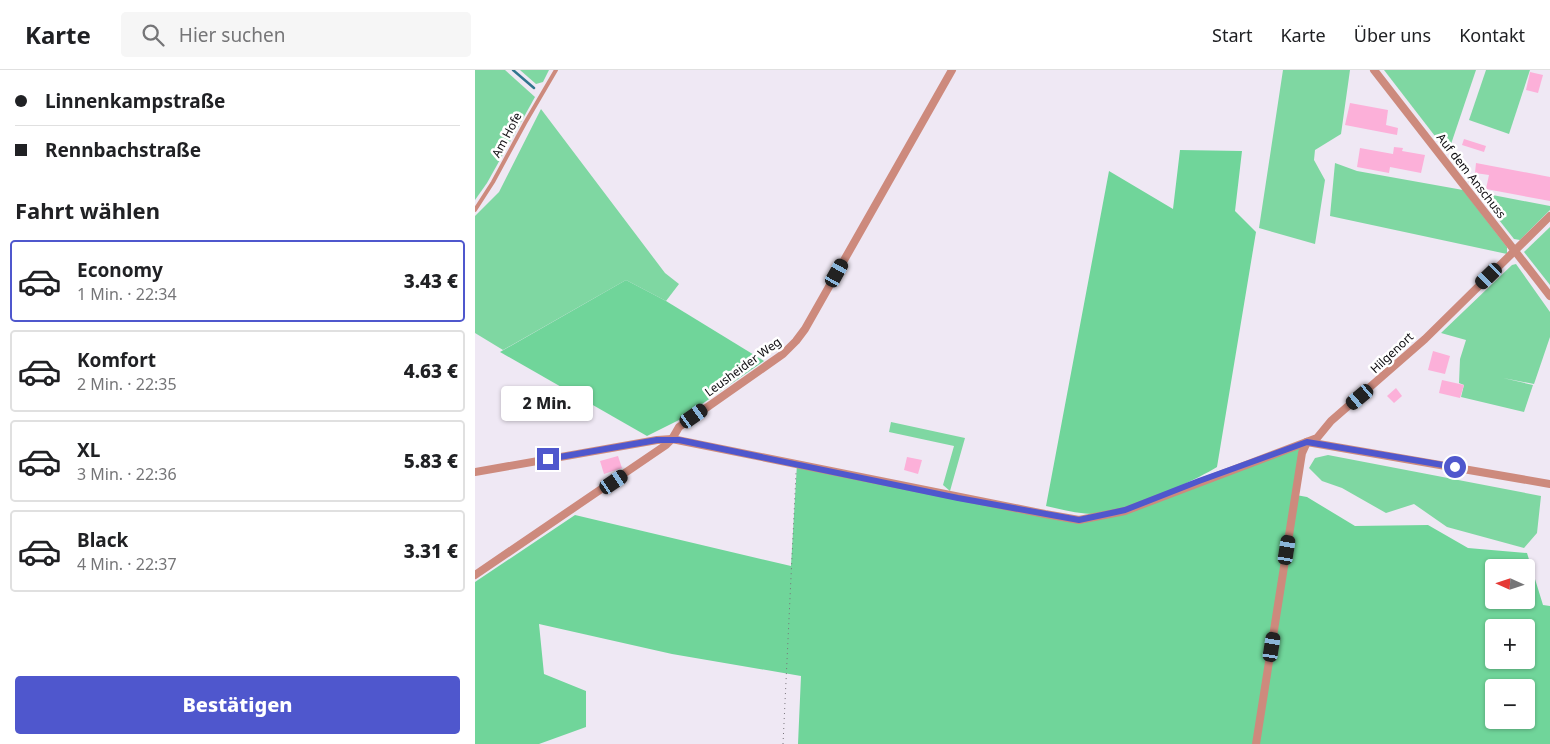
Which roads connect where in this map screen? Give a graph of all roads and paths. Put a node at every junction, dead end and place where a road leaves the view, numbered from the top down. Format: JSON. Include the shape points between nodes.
{"nodes":[{"id":1,"x":556,"y":70,"type":"edge"},
{"id":2,"x":951,"y":70,"type":"edge"},
{"id":3,"x":1375,"y":70,"type":"edge"},
{"id":4,"x":475,"y":210,"type":"edge"},
{"id":5,"x":1550,"y":216,"type":"edge"},
{"id":6,"x":1515,"y":251,"type":"junction"},
{"id":7,"x":1550,"y":296,"type":"edge"},
{"id":8,"x":672,"y":439,"type":"junction"},
{"id":9,"x":1307,"y":442,"type":"junction"},
{"id":10,"x":797,"y":464,"type":"junction"},
{"id":11,"x":475,"y":472,"type":"edge"},
{"id":12,"x":1550,"y":484,"type":"edge"},
{"id":13,"x":475,"y":575,"type":"edge"},
{"id":14,"x":783,"y":744,"type":"edge"},
{"id":15,"x":1257,"y":744,"type":"edge"}],
"edges":[{"from":1,"to":4,"type":"lane","name":"Am Hofe"},
{"from":2,"to":8,"type":"street","name":"Leusheider Weg","via":[[796,341],[783,354],[679,427]]},
{"from":3,"to":6,"type":"street","name":"Auf dem Anschuss"},
{"from":5,"to":6,"type":"street","name":"Hilgenort"},
{"from":6,"to":7,"type":"street","name":"Auf dem Anschuss"},
{"from":6,"to":9,"type":"street","name":"Hilgenort","via":[[1386,375],[1331,421],[1317,438]]},
{"from":8,"to":10,"type":"street","name":"Hilgenort"},
{"from":8,"to":11,"type":"street","name":"Hilgenort"},
{"from":8,"to":13,"type":"street","name":"Leusheider Weg"},
{"from":9,"to":10,"type":"street","name":"Hilgenort","via":[[1125,510],[1079,520]]},
{"from":9,"to":12,"type":"street"},
{"from":9,"to":15,"type":"street","via":[[1301,462]]},
{"from":10,"to":14,"type":"path"}]}
